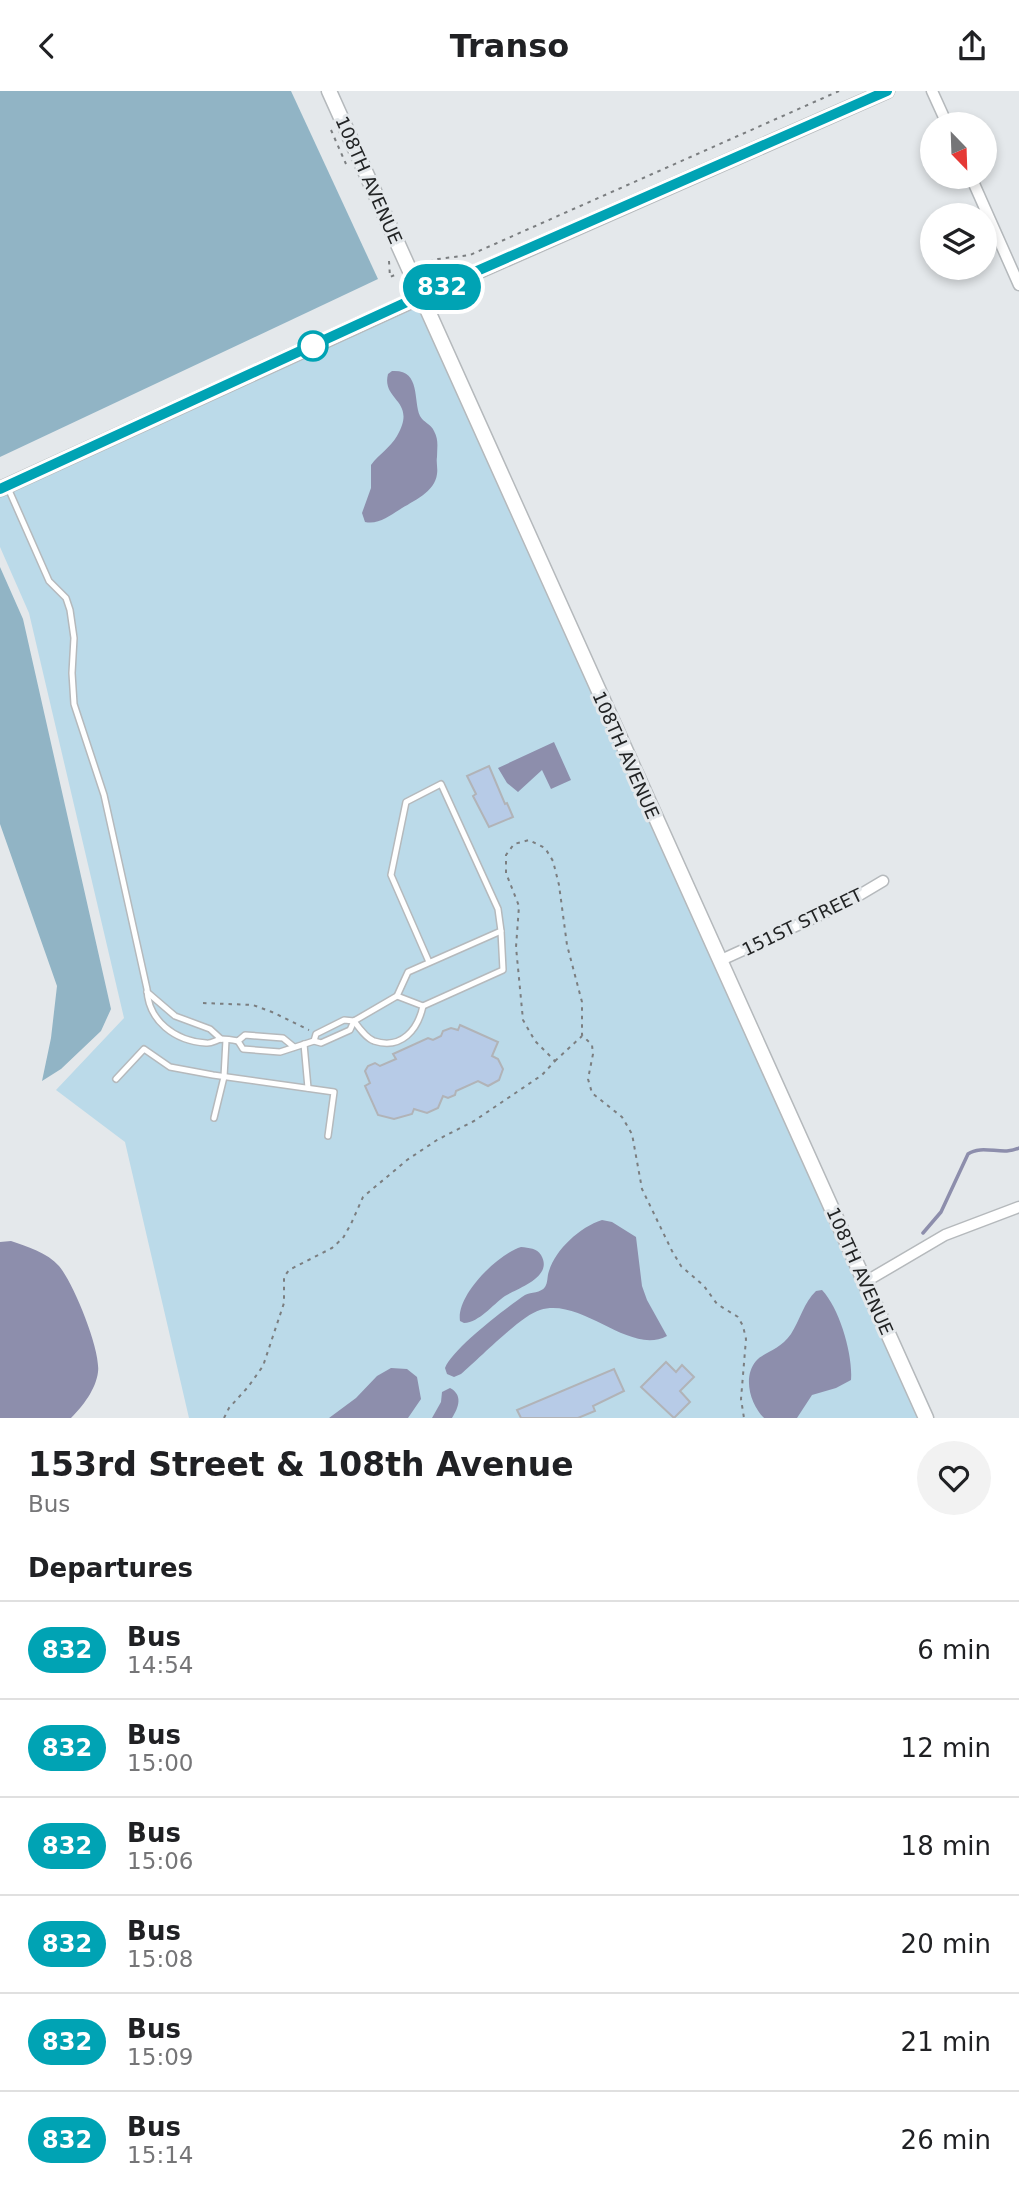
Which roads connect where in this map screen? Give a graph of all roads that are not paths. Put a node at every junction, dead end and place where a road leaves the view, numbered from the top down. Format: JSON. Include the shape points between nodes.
{"nodes":[{"id":1,"x":329,"y":91,"type":"edge"},
{"id":2,"x":887,"y":91,"type":"edge"},
{"id":3,"x":932,"y":91,"type":"edge"},
{"id":4,"x":942,"y":112,"type":"edge"},
{"id":5,"x":976,"y":189,"type":"edge"},
{"id":6,"x":1019,"y":285,"type":"edge"},
{"id":7,"x":420,"y":296,"type":"junction"},
{"id":8,"x":3,"y":487,"type":"edge"},
{"id":9,"x":883,"y":880,"type":"dead end"},
{"id":10,"x":501,"y":931,"type":"junction"},
{"id":11,"x":719,"y":961,"type":"junction"},
{"id":12,"x":429,"y":962,"type":"junction"},
{"id":13,"x":147,"y":992,"type":"junction"},
{"id":14,"x":397,"y":996,"type":"junction"},
{"id":15,"x":423,"y":1006,"type":"junction"},
{"id":16,"x":354,"y":1021,"type":"junction"},
{"id":17,"x":223,"y":1039,"type":"junction"},
{"id":18,"x":238,"y":1041,"type":"junction"},
{"id":19,"x":314,"y":1041,"type":"junction"},
{"id":20,"x":304,"y":1044,"type":"junction"},
{"id":21,"x":294,"y":1047,"type":"junction"},
{"id":22,"x":223,"y":1077,"type":"junction"},
{"id":23,"x":116,"y":1079,"type":"dead end"},
{"id":24,"x":308,"y":1088,"type":"junction"},
{"id":25,"x":214,"y":1118,"type":"dead end"},
{"id":26,"x":328,"y":1136,"type":"dead end"},
{"id":27,"x":1019,"y":1207,"type":"edge"},
{"id":28,"x":865,"y":1282,"type":"junction"},
{"id":29,"x":926,"y":1418,"type":"edge"}],
"edges":[{"from":1,"to":7,"type":"street","name":"108TH AVENUE"},
{"from":2,"to":7,"type":"street"},
{"from":3,"to":4,"type":"street"},
{"from":5,"to":6,"type":"street"},
{"from":7,"to":8,"type":"street"},
{"from":7,"to":11,"type":"street","name":"108TH AVENUE"},
{"from":8,"to":13,"type":"lane","via":[[49,581],[66,598],[70,610],[74,704],[107,806]]},
{"from":9,"to":11,"type":"street","name":"151ST STREET","via":[[846,903]]},
{"from":10,"to":12,"type":"lane"},
{"from":10,"to":12,"type":"lane","via":[[498,909],[440,784],[406,801],[391,874]]},
{"from":10,"to":15,"type":"lane","via":[[503,970]]},
{"from":11,"to":28,"type":"street","name":"108TH AVENUE"},
{"from":12,"to":14,"type":"lane","via":[[408,971]]},
{"from":13,"to":17,"type":"lane","via":[[174,1016],[210,1029]]},
{"from":13,"to":17,"type":"lane","via":[[152,1011],[164,1028],[208,1044]]},
{"from":14,"to":15,"type":"lane"},
{"from":14,"to":16,"type":"lane"},
{"from":15,"to":16,"type":"lane","via":[[412,1033],[390,1042],[374,1041]]},
{"from":16,"to":19,"type":"lane","via":[[344,1020],[316,1034]]},
{"from":16,"to":19,"type":"lane","via":[[350,1030],[321,1043]]},
{"from":17,"to":18,"type":"lane"},
{"from":17,"to":22,"type":"lane"},
{"from":18,"to":21,"type":"lane","via":[[243,1049],[280,1052]]},
{"from":18,"to":21,"type":"lane","via":[[245,1035],[283,1038]]},
{"from":19,"to":20,"type":"lane"},
{"from":20,"to":21,"type":"lane"},
{"from":20,"to":24,"type":"lane"},
{"from":22,"to":23,"type":"lane","via":[[170,1067],[144,1049]]},
{"from":22,"to":24,"type":"lane"},
{"from":22,"to":25,"type":"lane"},
{"from":24,"to":26,"type":"lane","via":[[334,1092]]},
{"from":27,"to":28,"type":"street","via":[[945,1235]]},
{"from":28,"to":29,"type":"street","name":"108TH AVENUE"}]}
